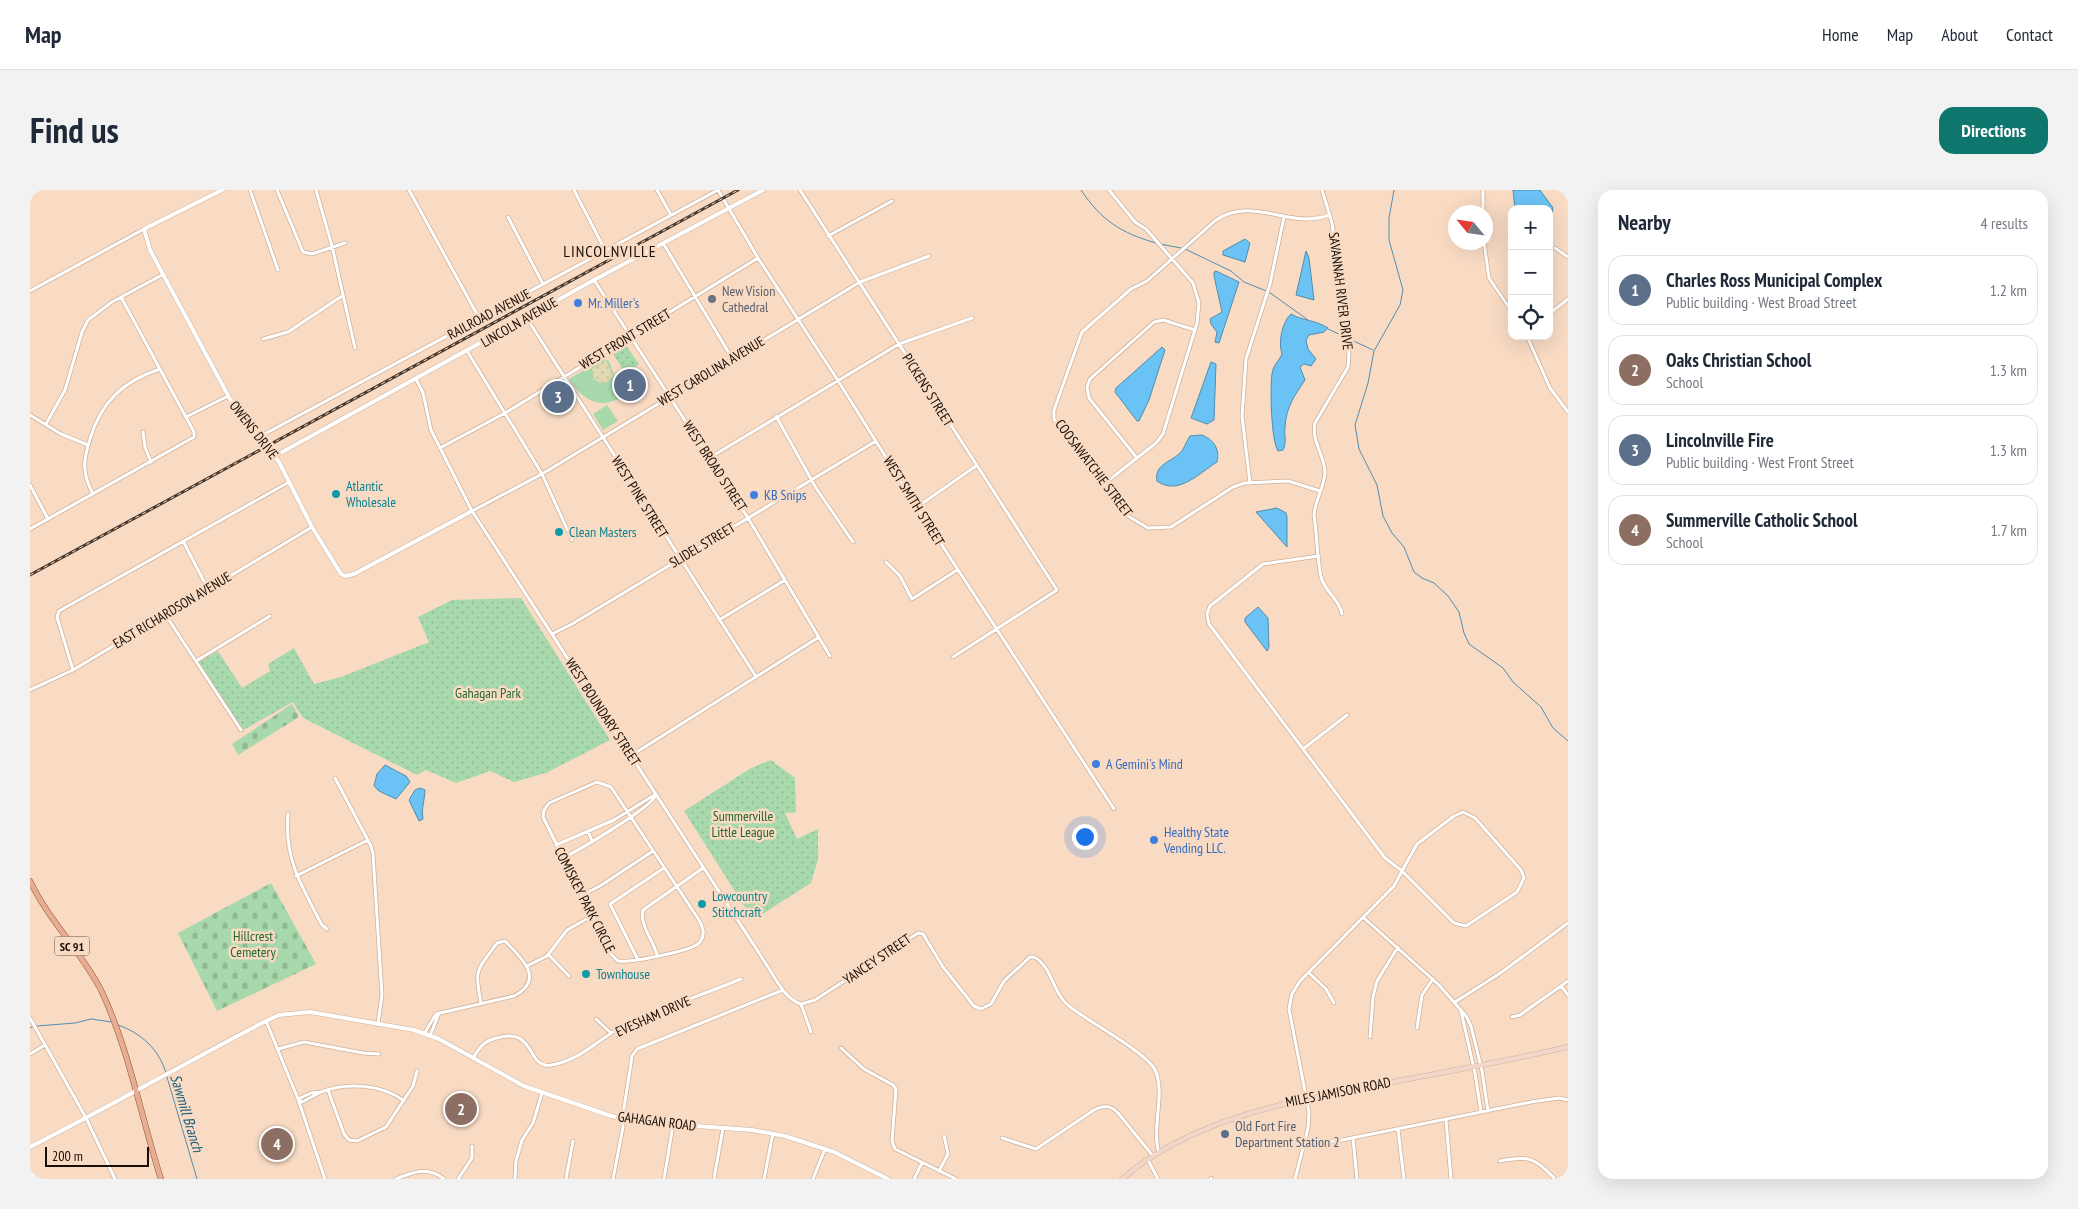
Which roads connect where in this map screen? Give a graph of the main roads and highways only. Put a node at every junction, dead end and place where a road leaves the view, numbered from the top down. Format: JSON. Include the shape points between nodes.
{"nodes":[{"id":1,"x":30,"y":882,"type":"edge"},
{"id":2,"x":1568,"y":1047,"type":"edge"},
{"id":3,"x":161,"y":1179,"type":"edge"},
{"id":4,"x":1122,"y":1179,"type":"edge"}],
"edges":[{"from":1,"to":3,"type":"main road","number":"SC 91","via":[[50,916],[93,974],[111,1014]]},
{"from":2,"to":4,"type":"main road","name":"MILES JAMISON ROAD","via":[[1272,1106],[1236,1117],[1158,1153]]}]}
